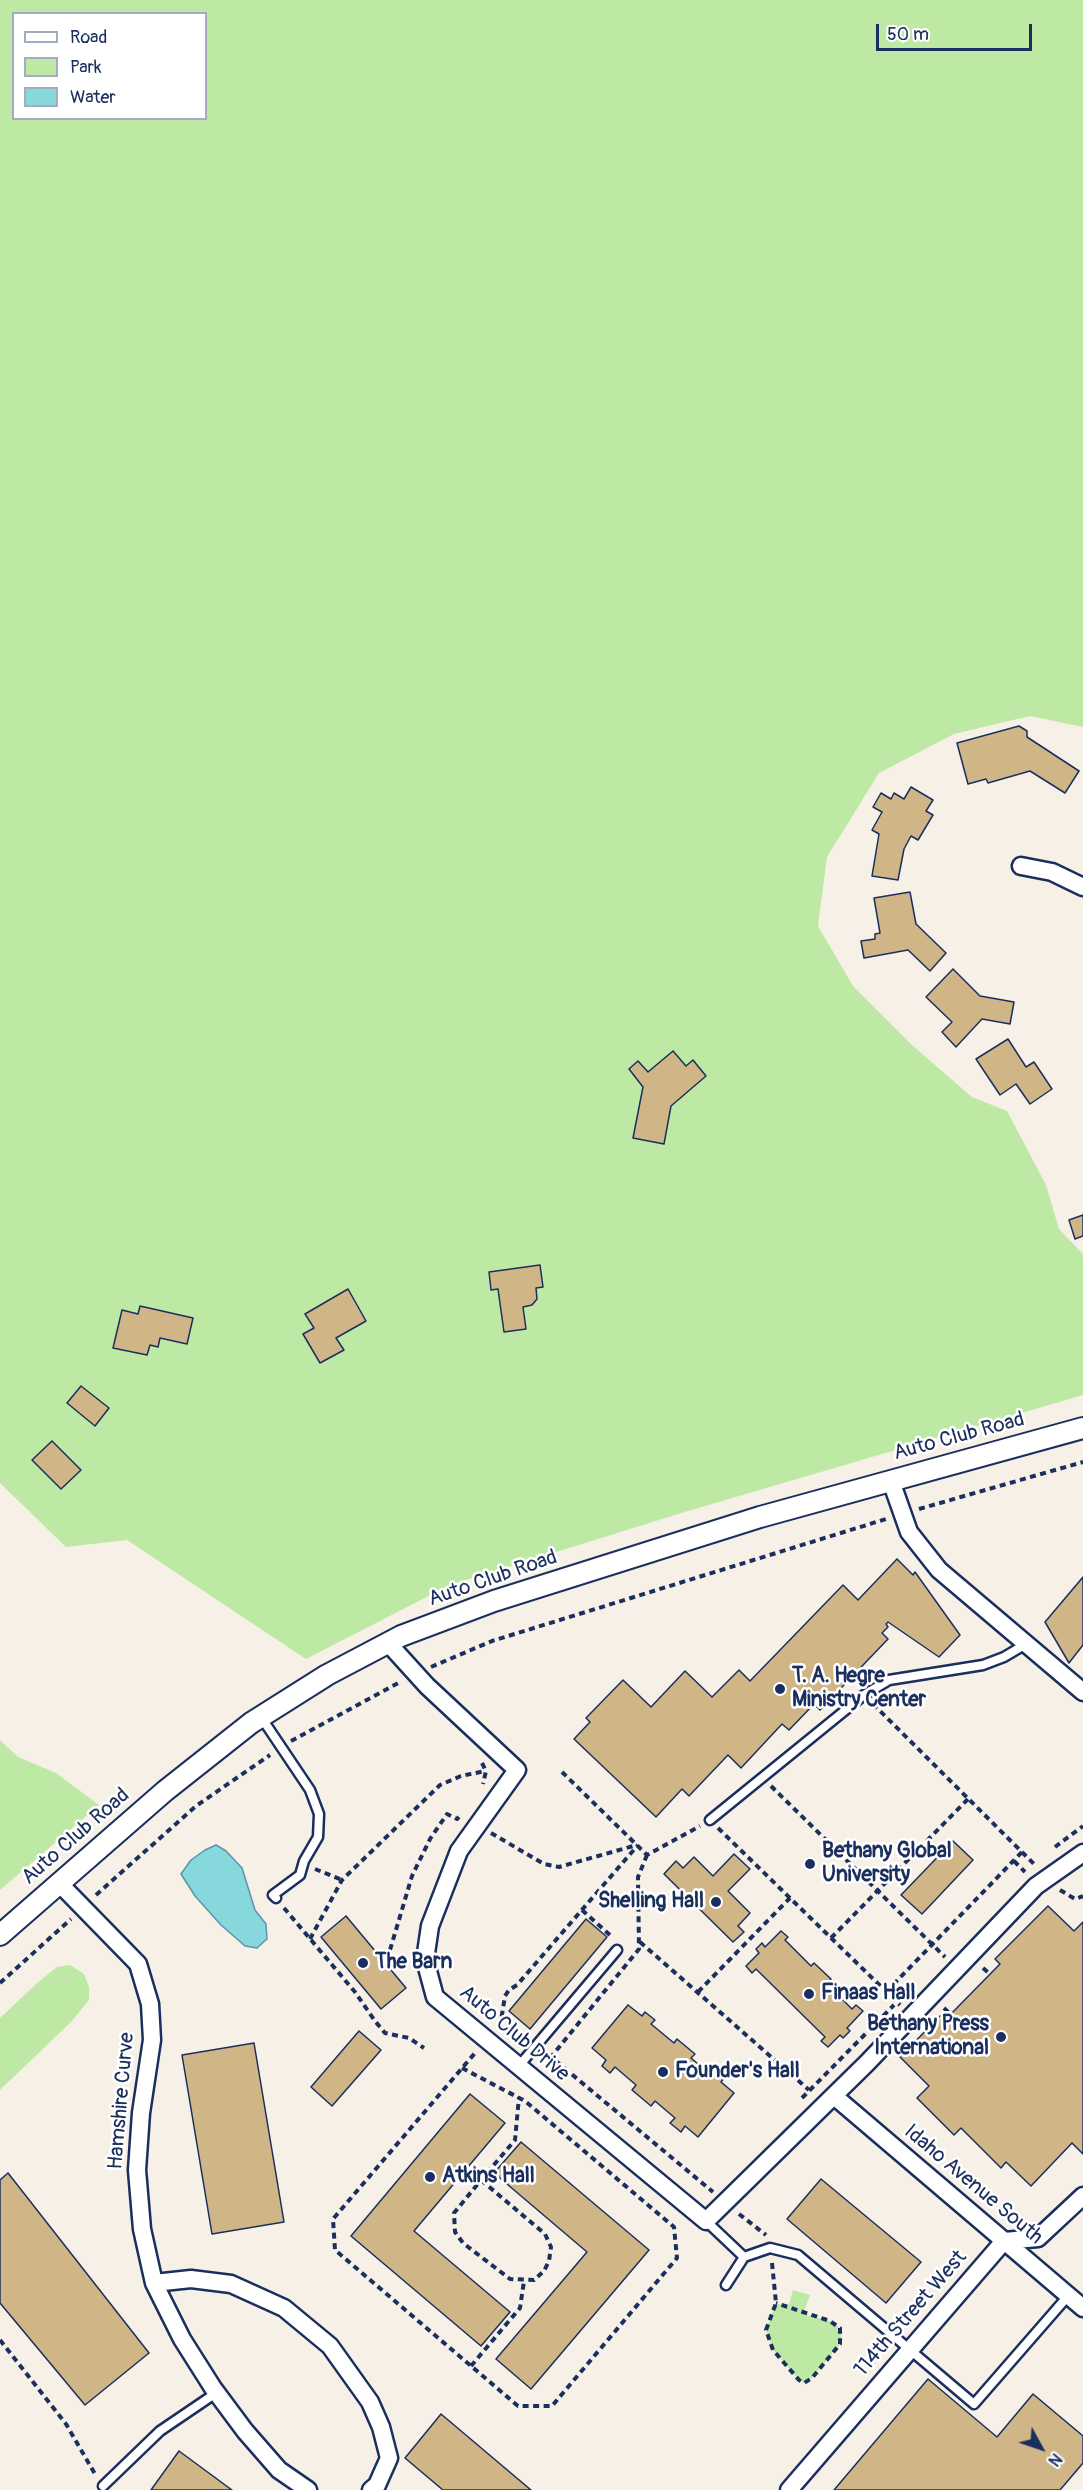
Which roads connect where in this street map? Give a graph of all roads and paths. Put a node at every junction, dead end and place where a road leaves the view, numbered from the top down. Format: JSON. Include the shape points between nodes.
{"nodes":[{"id":1,"x":1022,"y":866,"type":"dead end"},
{"id":2,"x":1083,"y":887,"type":"edge"},
{"id":3,"x":1083,"y":1428,"type":"edge"},
{"id":4,"x":1083,"y":1462,"type":"edge"},
{"id":5,"x":891,"y":1481,"type":"junction"},
{"id":6,"x":901,"y":1515,"type":"junction"},
{"id":7,"x":388,"y":1643,"type":"junction"},
{"id":8,"x":1026,"y":1644,"type":"junction"},
{"id":9,"x":416,"y":1674,"type":"junction"},
{"id":10,"x":400,"y":1682,"type":"junction"},
{"id":11,"x":408,"y":1690,"type":"dead end"},
{"id":12,"x":1083,"y":1692,"type":"edge"},
{"id":13,"x":864,"y":1695,"type":"junction"},
{"id":14,"x":261,"y":1717,"type":"junction"},
{"id":15,"x":281,"y":1747,"type":"junction"},
{"id":16,"x":480,"y":1761,"type":"dead end"},
{"id":17,"x":486,"y":1772,"type":"junction"},
{"id":18,"x":562,"y":1772,"type":"dead end"},
{"id":19,"x":762,"y":1777,"type":"junction"},
{"id":20,"x":477,"y":1792,"type":"dead end"},
{"id":21,"x":968,"y":1799,"type":"junction"},
{"id":22,"x":464,"y":1810,"type":"dead end"},
{"id":23,"x":710,"y":1820,"type":"junction"},
{"id":24,"x":478,"y":1825,"type":"junction"},
{"id":25,"x":1083,"y":1826,"type":"edge"},
{"id":26,"x":638,"y":1845,"type":"junction"},
{"id":27,"x":1022,"y":1852,"type":"junction"},
{"id":28,"x":1048,"y":1853,"type":"dead end"},
{"id":29,"x":1083,"y":1853,"type":"edge"},
{"id":30,"x":648,"y":1855,"type":"junction"},
{"id":31,"x":1039,"y":1859,"type":"dead end"},
{"id":32,"x":1032,"y":1862,"type":"junction"},
{"id":33,"x":303,"y":1864,"type":"junction"},
{"id":34,"x":1048,"y":1877,"type":"junction"},
{"id":35,"x":342,"y":1881,"type":"junction"},
{"id":36,"x":60,"y":1883,"type":"junction"},
{"id":37,"x":877,"y":1891,"type":"junction"},
{"id":38,"x":1083,"y":1896,"type":"edge"},
{"id":39,"x":276,"y":1898,"type":"joint"},
{"id":40,"x":790,"y":1898,"type":"junction"},
{"id":41,"x":83,"y":1908,"type":"junction"},
{"id":42,"x":582,"y":1910,"type":"junction"},
{"id":43,"x":0,"y":1935,"type":"edge"},
{"id":44,"x":831,"y":1938,"type":"junction"},
{"id":45,"x":310,"y":1939,"type":"junction"},
{"id":46,"x":639,"y":1941,"type":"junction"},
{"id":47,"x":932,"y":1945,"type":"junction"},
{"id":48,"x":390,"y":1950,"type":"dead end"},
{"id":49,"x":617,"y":1950,"type":"joint"},
{"id":50,"x":965,"y":1960,"type":"junction"},
{"id":51,"x":990,"y":1974,"type":"dead end"},
{"id":52,"x":0,"y":1983,"type":"edge"},
{"id":53,"x":698,"y":1992,"type":"junction"},
{"id":54,"x":886,"y":1992,"type":"junction"},
{"id":55,"x":922,"y":2005,"type":"junction"},
{"id":56,"x":950,"y":2014,"type":"dead end"},
{"id":57,"x":486,"y":2040,"type":"junction"},
{"id":58,"x":424,"y":2048,"type":"dead end"},
{"id":59,"x":554,"y":2060,"type":"junction"},
{"id":60,"x":518,"y":2067,"type":"junction"},
{"id":61,"x":462,"y":2068,"type":"junction"},
{"id":62,"x":535,"y":2080,"type":"junction"},
{"id":63,"x":809,"y":2090,"type":"dead end"},
{"id":64,"x":834,"y":2096,"type":"junction"},
{"id":65,"x":519,"y":2097,"type":"junction"},
{"id":66,"x":481,"y":2180,"type":"junction"},
{"id":67,"x":1083,"y":2196,"type":"edge"},
{"id":68,"x":726,"y":2202,"type":"junction"},
{"id":69,"x":706,"y":2221,"type":"junction"},
{"id":70,"x":1004,"y":2241,"type":"junction"},
{"id":71,"x":770,"y":2248,"type":"junction"},
{"id":72,"x":744,"y":2257,"type":"junction"},
{"id":73,"x":524,"y":2281,"type":"junction"},
{"id":74,"x":154,"y":2283,"type":"junction"},
{"id":75,"x":726,"y":2285,"type":"dead end"},
{"id":76,"x":1068,"y":2295,"type":"junction"},
{"id":77,"x":776,"y":2303,"type":"junction"},
{"id":78,"x":1083,"y":2308,"type":"edge"},
{"id":79,"x":0,"y":2340,"type":"edge"},
{"id":80,"x":909,"y":2351,"type":"junction"},
{"id":81,"x":471,"y":2366,"type":"junction"},
{"id":82,"x":216,"y":2393,"type":"junction"},
{"id":83,"x":103,"y":2486,"type":"joint"},
{"id":84,"x":308,"y":2490,"type":"edge"},
{"id":85,"x":371,"y":2490,"type":"edge"},
{"id":86,"x":789,"y":2490,"type":"edge"}],
"edges":[{"from":1,"to":2,"type":"street","via":[[1052,872]]},
{"from":3,"to":5,"type":"street","name":"Auto Club Road"},
{"from":4,"to":6,"type":"path"},
{"from":5,"to":6,"type":"street"},
{"from":5,"to":7,"type":"street","name":"Auto Club Road","via":[[760,1517],[494,1601]]},
{"from":6,"to":8,"type":"street","via":[[909,1532],[939,1570]]},
{"from":6,"to":9,"type":"path","via":[[492,1641]]},
{"from":7,"to":9,"type":"street","name":"Auto Club Drive"},
{"from":7,"to":14,"type":"street","name":"Auto Club Road","via":[[327,1675]]},
{"from":8,"to":12,"type":"street"},
{"from":8,"to":13,"type":"lane","via":[[983,1665],[889,1680]]},
{"from":9,"to":10,"type":"path"},
{"from":9,"to":24,"type":"street","name":"Auto Club Drive","via":[[516,1770]]},
{"from":10,"to":11,"type":"path"},
{"from":10,"to":15,"type":"path"},
{"from":13,"to":19,"type":"lane"},
{"from":13,"to":21,"type":"path"},
{"from":14,"to":15,"type":"lane"},
{"from":14,"to":36,"type":"street","name":"Auto Club Road","via":[[165,1791]]},
{"from":15,"to":33,"type":"lane","via":[[310,1790],[319,1814],[318,1837]]},
{"from":15,"to":41,"type":"path","via":[[196,1806]]},
{"from":16,"to":17,"type":"path"},
{"from":17,"to":20,"type":"path"},
{"from":17,"to":35,"type":"path","via":[[440,1785]]},
{"from":18,"to":26,"type":"path"},
{"from":19,"to":23,"type":"lane"},
{"from":19,"to":37,"type":"path"},
{"from":21,"to":27,"type":"path"},
{"from":21,"to":37,"type":"path"},
{"from":22,"to":48,"type":"path","via":[[457,1819],[447,1814],[430,1839],[412,1876]]},
{"from":23,"to":30,"type":"path"},
{"from":23,"to":40,"type":"path"},
{"from":24,"to":26,"type":"path","via":[[544,1864],[559,1867]]},
{"from":24,"to":57,"type":"street","name":"Auto Club Drive","via":[[459,1851],[430,1926],[424,1960],[435,1997]]},
{"from":25,"to":28,"type":"path"},
{"from":26,"to":30,"type":"path"},
{"from":26,"to":42,"type":"path"},
{"from":27,"to":32,"type":"path"},
{"from":27,"to":47,"type":"path"},
{"from":29,"to":34,"type":"street"},
{"from":30,"to":46,"type":"path","via":[[638,1877]]},
{"from":31,"to":32,"type":"path"},
{"from":32,"to":34,"type":"path"},
{"from":33,"to":35,"type":"path"},
{"from":33,"to":39,"type":"lane","via":[[300,1875],[273,1895]]},
{"from":34,"to":38,"type":"path","via":[[1066,1895],[1075,1899]]},
{"from":34,"to":50,"type":"street"},
{"from":35,"to":45,"type":"path"},
{"from":36,"to":41,"type":"street","name":"Hamshire Curve"},
{"from":36,"to":43,"type":"street","name":"Auto Club Road"},
{"from":37,"to":44,"type":"path"},
{"from":37,"to":47,"type":"path"},
{"from":39,"to":45,"type":"path"},
{"from":40,"to":44,"type":"path"},
{"from":40,"to":53,"type":"path"},
{"from":41,"to":52,"type":"path"},
{"from":41,"to":74,"type":"street","name":"Hamshire Curve","via":[[138,1964],[150,2004],[152,2040],[137,2170],[142,2229]]},
{"from":42,"to":49,"type":"path","via":[[612,1936]]},
{"from":42,"to":57,"type":"path","via":[[509,1990],[499,2033]]},
{"from":44,"to":54,"type":"path"},
{"from":45,"to":58,"type":"path","via":[[385,2033],[409,2038]]},
{"from":46,"to":53,"type":"path"},
{"from":46,"to":59,"type":"path","via":[[633,1959],[551,2057]]},
{"from":47,"to":50,"type":"path","via":[[944,1957]]},
{"from":47,"to":54,"type":"path"},
{"from":49,"to":60,"type":"lane"},
{"from":50,"to":51,"type":"path","via":[[977,1962]]},
{"from":50,"to":55,"type":"street"},
{"from":53,"to":63,"type":"path"},
{"from":54,"to":55,"type":"path","via":[[901,2006]]},
{"from":55,"to":56,"type":"path","via":[[937,2003]]},
{"from":55,"to":64,"type":"street"},
{"from":57,"to":60,"type":"street","name":"Auto Club Drive"},
{"from":57,"to":61,"type":"path"},
{"from":59,"to":62,"type":"path"},
{"from":59,"to":68,"type":"path"},
{"from":60,"to":62,"type":"street","name":"Auto Club Drive"},
{"from":61,"to":65,"type":"path"},
{"from":61,"to":81,"type":"path","via":[[333,2219],[335,2250]]},
{"from":62,"to":65,"type":"path"},
{"from":62,"to":69,"type":"street","name":"Auto Club Drive"},
{"from":64,"to":68,"type":"street"},
{"from":64,"to":70,"type":"street","name":"Idaho Avenue South"},
{"from":65,"to":66,"type":"path","via":[[515,2140]]},
{"from":65,"to":81,"type":"path","via":[[674,2227],[677,2258],[552,2406],[518,2406]]},
{"from":66,"to":73,"type":"path","via":[[545,2234],[551,2247],[544,2271],[534,2280]]},
{"from":66,"to":73,"type":"path","via":[[454,2213],[455,2232],[463,2243],[510,2279]]},
{"from":67,"to":70,"type":"street","via":[[1038,2238]]},
{"from":68,"to":69,"type":"street"},
{"from":68,"to":71,"type":"path","via":[[767,2236]]},
{"from":69,"to":72,"type":"lane"},
{"from":70,"to":76,"type":"street","name":"Idaho Avenue South"},
{"from":70,"to":80,"type":"street","name":"114th Street West"},
{"from":71,"to":72,"type":"lane"},
{"from":71,"to":77,"type":"path"},
{"from":71,"to":80,"type":"lane","via":[[798,2255]]},
{"from":72,"to":75,"type":"lane"},
{"from":73,"to":81,"type":"path","via":[[520,2308]]},
{"from":74,"to":82,"type":"street","name":"Hamshire Curve","via":[[182,2339]]},
{"from":74,"to":85,"type":"street","via":[[191,2279],[231,2284],[284,2308],[330,2346],[370,2402],[381,2427],[389,2458]]},
{"from":76,"to":78,"type":"street","name":"Idaho Avenue South"},
{"from":76,"to":80,"type":"lane","via":[[974,2404]]},
{"from":77,"to":77,"type":"path","via":[[840,2328],[840,2344],[804,2383],[773,2350],[766,2330]]},
{"from":79,"to":83,"type":"path","via":[[66,2424]]},
{"from":80,"to":86,"type":"street","name":"114th Street West"},
{"from":82,"to":83,"type":"lane","via":[[160,2431]]},
{"from":82,"to":84,"type":"street","name":"Hamshire Curve","via":[[279,2470]]}]}
